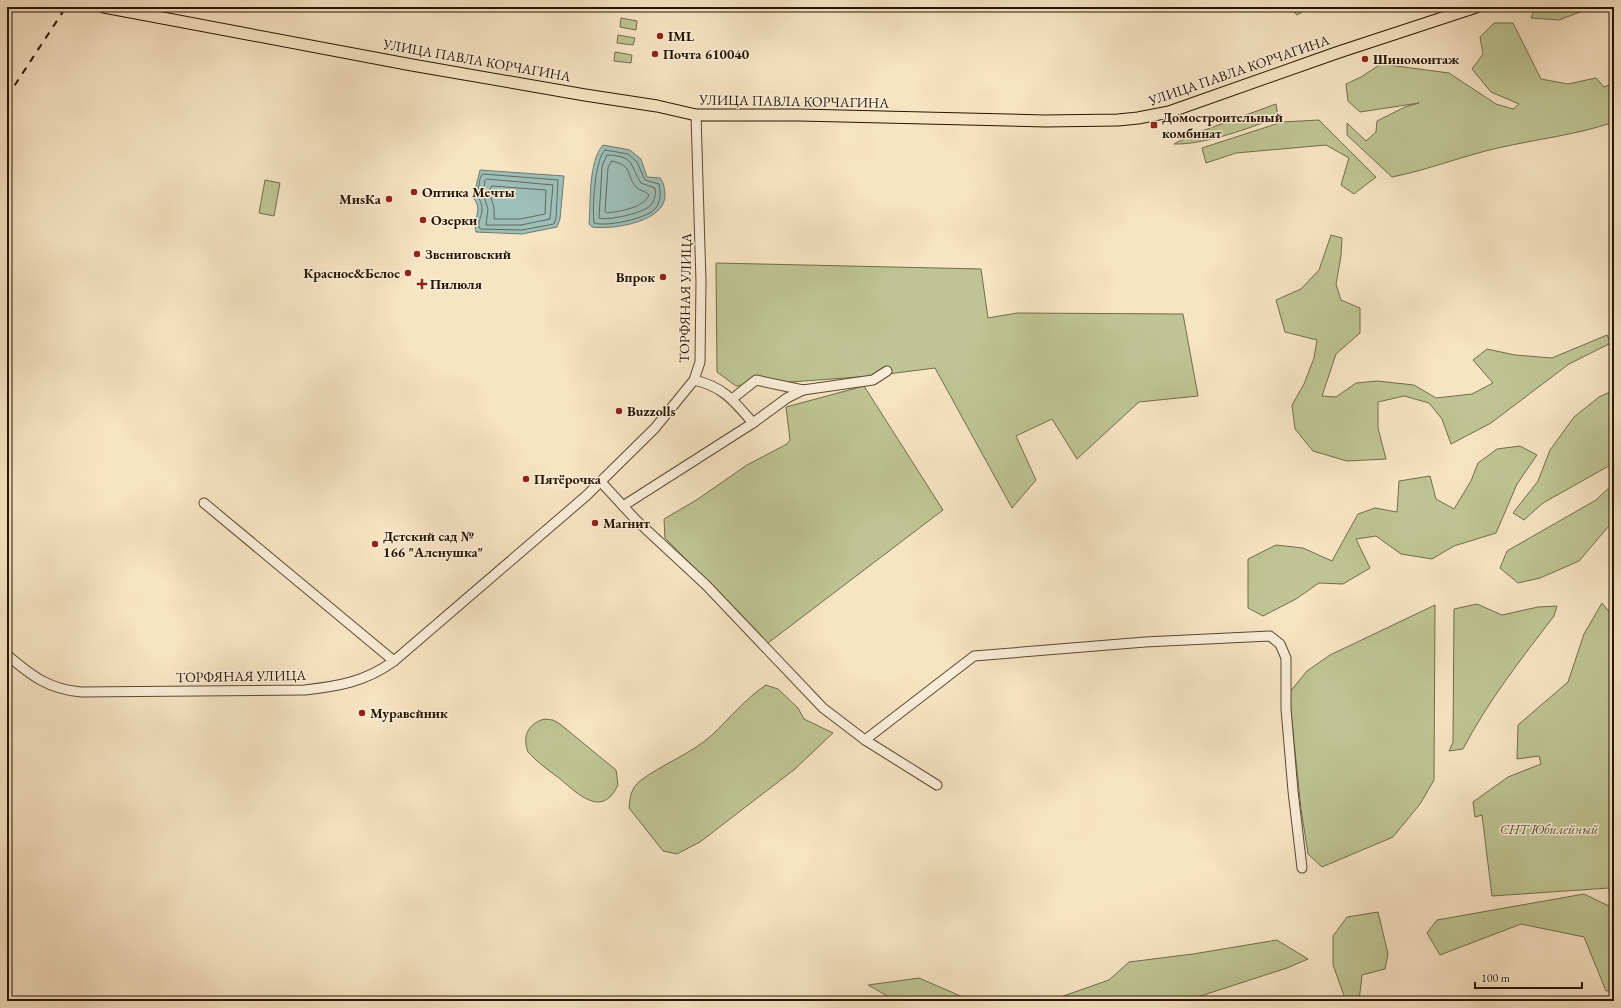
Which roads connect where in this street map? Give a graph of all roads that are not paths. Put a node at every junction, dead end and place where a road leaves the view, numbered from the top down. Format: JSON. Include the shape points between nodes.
{"nodes":[{"id":1,"x":104,"y":7,"type":"edge"},
{"id":2,"x":1476,"y":7,"type":"edge"},
{"id":3,"x":696,"y":115,"type":"junction"},
{"id":4,"x":887,"y":371,"type":"dead end"},
{"id":5,"x":694,"y":380,"type":"junction"},
{"id":6,"x":803,"y":390,"type":"junction"},
{"id":7,"x":732,"y":399,"type":"junction"},
{"id":8,"x":753,"y":422,"type":"junction"},
{"id":9,"x":601,"y":482,"type":"junction"},
{"id":10,"x":204,"y":503,"type":"dead end"},
{"id":11,"x":623,"y":506,"type":"junction"},
{"id":12,"x":7,"y":655,"type":"edge"},
{"id":13,"x":394,"y":661,"type":"junction"},
{"id":14,"x":865,"y":740,"type":"junction"},
{"id":15,"x":937,"y":785,"type":"dead end"},
{"id":16,"x":1302,"y":868,"type":"dead end"}],
"edges":[{"from":1,"to":3,"type":"main road","name":"УЛИЦА ПАВЛА КОРЧАГИНА","via":[[427,68],[657,106]]},
{"from":2,"to":3,"type":"main road","name":"УЛИЦА ПАВЛА КОРЧАГИНА","via":[[1169,112],[1138,118],[1045,121]]},
{"from":3,"to":5,"type":"street","name":"ТОРФЯНАЯ УЛИЦА","via":[[701,282],[700,362]]},
{"from":4,"to":6,"type":"street","via":[[873,380]]},
{"from":5,"to":7,"type":"street","via":[[711,384]]},
{"from":5,"to":9,"type":"street","name":"ТОРФЯНАЯ УЛИЦА","via":[[655,428]]},
{"from":6,"to":7,"type":"street","via":[[756,380]]},
{"from":6,"to":8,"type":"street"},
{"from":7,"to":8,"type":"street"},
{"from":8,"to":11,"type":"street"},
{"from":9,"to":11,"type":"street"},
{"from":9,"to":13,"type":"street","name":"ТОРФЯНАЯ УЛИЦА"},
{"from":10,"to":13,"type":"street"},
{"from":11,"to":14,"type":"street","via":[[706,585],[808,694]]},
{"from":12,"to":13,"type":"street","name":"ТОРФЯНАЯ УЛИЦА","via":[[43,683],[81,692],[305,690],[365,679]]},
{"from":14,"to":15,"type":"street"},
{"from":14,"to":16,"type":"street","via":[[974,656],[1145,642],[1270,636],[1280,644],[1286,658],[1287,716]]}]}
